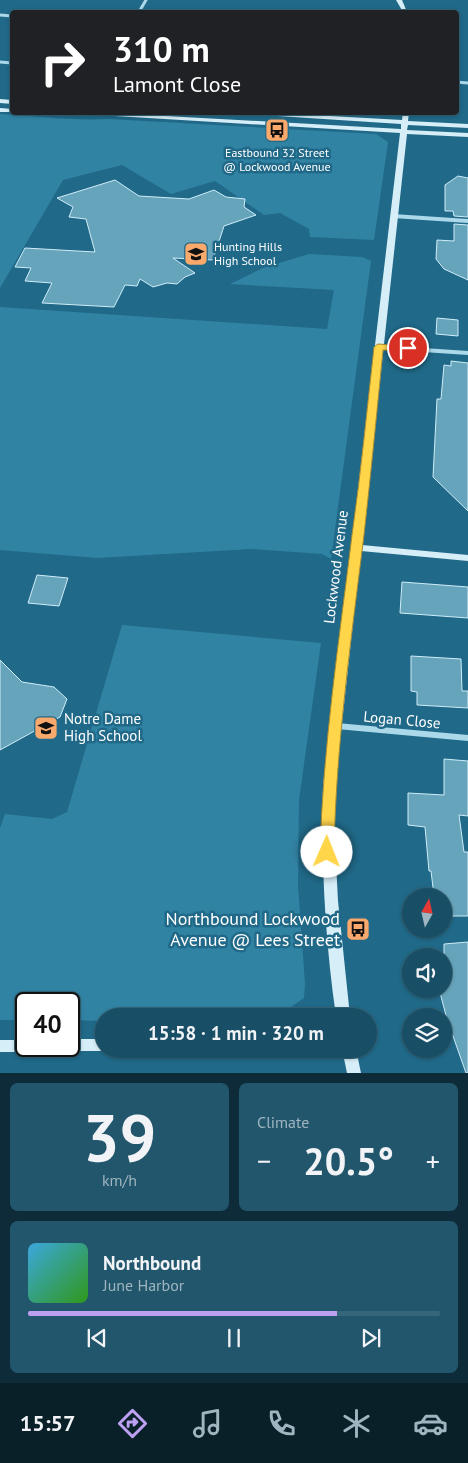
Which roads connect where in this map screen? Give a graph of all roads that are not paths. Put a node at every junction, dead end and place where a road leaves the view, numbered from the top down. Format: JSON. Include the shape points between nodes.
{"nodes":[{"id":1,"x":121,"y":115,"type":"edge"},
{"id":2,"x":254,"y":115,"type":"edge"},
{"id":3,"x":406,"y":115,"type":"edge"},
{"id":4,"x":468,"y":126,"type":"edge"},
{"id":5,"x":404,"y":127,"type":"junction"},
{"id":6,"x":468,"y":135,"type":"edge"},
{"id":7,"x":394,"y":216,"type":"junction"},
{"id":8,"x":468,"y":221,"type":"edge"},
{"id":9,"x":378,"y":347,"type":"junction"},
{"id":10,"x":468,"y":353,"type":"edge"},
{"id":11,"x":357,"y":548,"type":"junction"},
{"id":12,"x":468,"y":558,"type":"edge"},
{"id":13,"x":334,"y":726,"type":"junction"},
{"id":14,"x":468,"y":738,"type":"edge"},
{"id":15,"x":342,"y":1008,"type":"edge"},
{"id":16,"x":80,"y":1045,"type":"edge"},
{"id":17,"x":95,"y":1045,"type":"edge"},
{"id":18,"x":0,"y":1046,"type":"edge"},
{"id":19,"x":15,"y":1046,"type":"edge"},
{"id":20,"x":351,"y":1058,"type":"edge"},
{"id":21,"x":354,"y":1073,"type":"edge"}],
"edges":[{"from":1,"to":5,"type":"street"},
{"from":2,"to":5,"type":"street"},
{"from":3,"to":5,"type":"street","name":"Lockwood Avenue"},
{"from":4,"to":5,"type":"street"},
{"from":5,"to":6,"type":"street"},
{"from":5,"to":7,"type":"street","name":"Lockwood Avenue"},
{"from":7,"to":8,"type":"street"},
{"from":7,"to":9,"type":"street","name":"Lockwood Avenue"},
{"from":9,"to":10,"type":"street"},
{"from":9,"to":11,"type":"street","name":"Lockwood Avenue"},
{"from":11,"to":12,"type":"street"},
{"from":11,"to":13,"type":"street","name":"Lockwood Avenue"},
{"from":13,"to":14,"type":"street","name":"Logan Close"},
{"from":13,"to":15,"type":"street","name":"Lockwood Avenue","via":[[327,852]]},
{"from":16,"to":17,"type":"street"},
{"from":18,"to":19,"type":"street"},
{"from":20,"to":21,"type":"street"}]}
